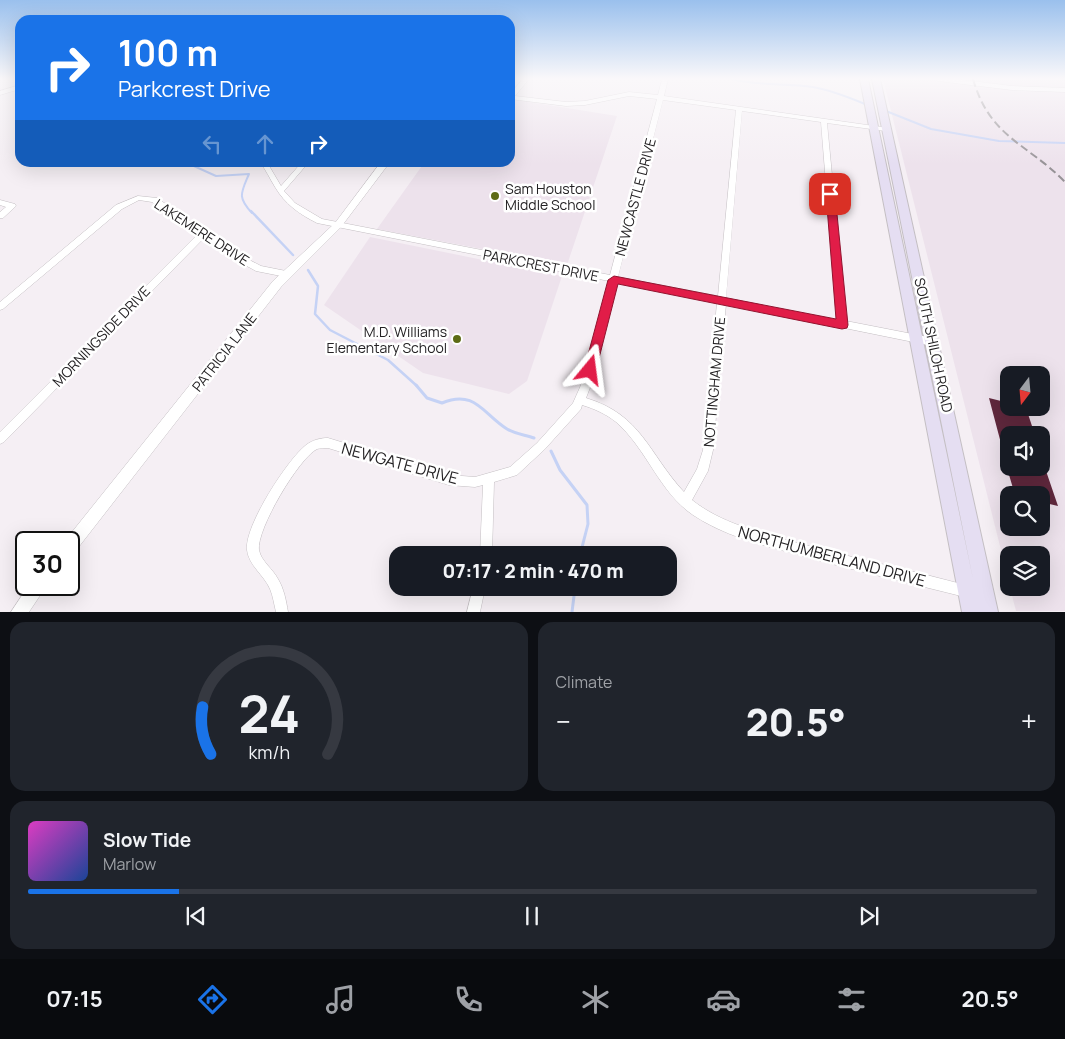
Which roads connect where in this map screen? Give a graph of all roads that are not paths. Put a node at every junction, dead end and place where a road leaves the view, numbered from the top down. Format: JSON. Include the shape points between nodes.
{"nodes":[{"id":1,"x":658,"y":108,"type":"edge"},
{"id":2,"x":736,"y":108,"type":"edge"},
{"id":3,"x":739,"y":108,"type":"junction"},
{"id":4,"x":873,"y":108,"type":"edge"},
{"id":5,"x":878,"y":108,"type":"edge"},
{"id":6,"x":824,"y":120,"type":"junction"},
{"id":7,"x":880,"y":128,"type":"junction"},
{"id":8,"x":267,"y":167,"type":"edge"},
{"id":9,"x":302,"y":167,"type":"edge"},
{"id":10,"x":382,"y":167,"type":"edge"},
{"id":11,"x":280,"y":191,"type":"junction"},
{"id":12,"x":0,"y":202,"type":"edge"},
{"id":13,"x":0,"y":216,"type":"edge"},
{"id":14,"x":338,"y":225,"type":"junction"},
{"id":15,"x":203,"y":234,"type":"junction"},
{"id":16,"x":286,"y":274,"type":"junction"},
{"id":17,"x":614,"y":280,"type":"junction"},
{"id":18,"x":722,"y":301,"type":"junction"},
{"id":19,"x":0,"y":307,"type":"edge"},
{"id":20,"x":842,"y":325,"type":"junction"},
{"id":21,"x":916,"y":338,"type":"junction"},
{"id":22,"x":933,"y":342,"type":"junction"},
{"id":23,"x":580,"y":400,"type":"junction"},
{"id":24,"x":0,"y":439,"type":"edge"},
{"id":25,"x":541,"y":446,"type":"joint"},
{"id":26,"x":490,"y":479,"type":"junction"},
{"id":27,"x":684,"y":501,"type":"junction"},
{"id":28,"x":80,"y":534,"type":"edge"},
{"id":29,"x":486,"y":546,"type":"edge"},
{"id":30,"x":967,"y":591,"type":"junction"},
{"id":31,"x":31,"y":596,"type":"edge"},
{"id":32,"x":477,"y":596,"type":"edge"},
{"id":33,"x":986,"y":596,"type":"junction"},
{"id":34,"x":18,"y":612,"type":"edge"},
{"id":35,"x":282,"y":612,"type":"edge"},
{"id":36,"x":473,"y":612,"type":"edge"},
{"id":37,"x":971,"y":612,"type":"edge"},
{"id":38,"x":990,"y":612,"type":"edge"}],
"edges":[{"from":1,"to":17,"type":"street","name":"NEWCASTLE DRIVE"},
{"from":2,"to":3,"type":"street"},
{"from":3,"to":6,"type":"street"},
{"from":3,"to":18,"type":"street","name":"NOTTINGHAM DRIVE"},
{"from":4,"to":7,"type":"main road","name":"SOUTH SHILOH ROAD"},
{"from":5,"to":7,"type":"main road","name":"SOUTH SHILOH ROAD"},
{"from":6,"to":7,"type":"street"},
{"from":6,"to":20,"type":"street"},
{"from":7,"to":21,"type":"main road","name":"SOUTH SHILOH ROAD"},
{"from":7,"to":22,"type":"main road","name":"SOUTH SHILOH ROAD"},
{"from":8,"to":11,"type":"street","name":"PARKCREST DRIVE"},
{"from":9,"to":11,"type":"street"},
{"from":10,"to":14,"type":"street","name":"PATRICIA LANE"},
{"from":11,"to":14,"type":"street","name":"PARKCREST DRIVE","via":[[298,211]]},
{"from":12,"to":13,"type":"street","via":[[12,206]]},
{"from":14,"to":16,"type":"street","name":"PATRICIA LANE"},
{"from":14,"to":17,"type":"street","name":"PARKCREST DRIVE"},
{"from":15,"to":16,"type":"street","name":"LAKEMERE DRIVE","via":[[259,269]]},
{"from":15,"to":19,"type":"street","name":"LAKEMERE DRIVE","via":[[154,200],[138,198],[119,207]]},
{"from":15,"to":24,"type":"street","name":"MORNINGSIDE DRIVE"},
{"from":16,"to":28,"type":"street","name":"PATRICIA LANE"},
{"from":17,"to":18,"type":"street","name":"PARKCREST DRIVE"},
{"from":17,"to":23,"type":"street","name":"NEWCASTLE DRIVE"},
{"from":18,"to":20,"type":"street","name":"PARKCREST DRIVE"},
{"from":18,"to":27,"type":"street","name":"NOTTINGHAM DRIVE","via":[[706,466]]},
{"from":20,"to":21,"type":"street","name":"PARKCREST DRIVE"},
{"from":21,"to":22,"type":"street","name":"PARKCREST DRIVE"},
{"from":21,"to":30,"type":"main road","name":"SOUTH SHILOH ROAD"},
{"from":22,"to":33,"type":"main road","name":"SOUTH SHILOH ROAD"},
{"from":23,"to":25,"type":"street","name":"NEWCASTLE DRIVE"},
{"from":23,"to":27,"type":"street","name":"NORTHUMBERLAND DRIVE","via":[[605,409],[626,426]]},
{"from":25,"to":26,"type":"street","name":"NEWGATE DRIVE","via":[[513,471]]},
{"from":26,"to":29,"type":"street"},
{"from":26,"to":35,"type":"street","name":"NEWGATE DRIVE","via":[[476,482],[449,480],[328,442],[309,448],[291,468],[261,520],[253,546],[255,557],[274,584]]},
{"from":27,"to":30,"type":"street","name":"NORTHUMBERLAND DRIVE","via":[[728,528],[814,554]]},
{"from":30,"to":33,"type":"street","name":"NORTHUMBERLAND DRIVE"},
{"from":30,"to":37,"type":"main road","name":"SOUTH SHILOH ROAD"},
{"from":31,"to":34,"type":"street"},
{"from":32,"to":36,"type":"street"},
{"from":33,"to":38,"type":"main road","name":"SOUTH SHILOH ROAD"}]}
